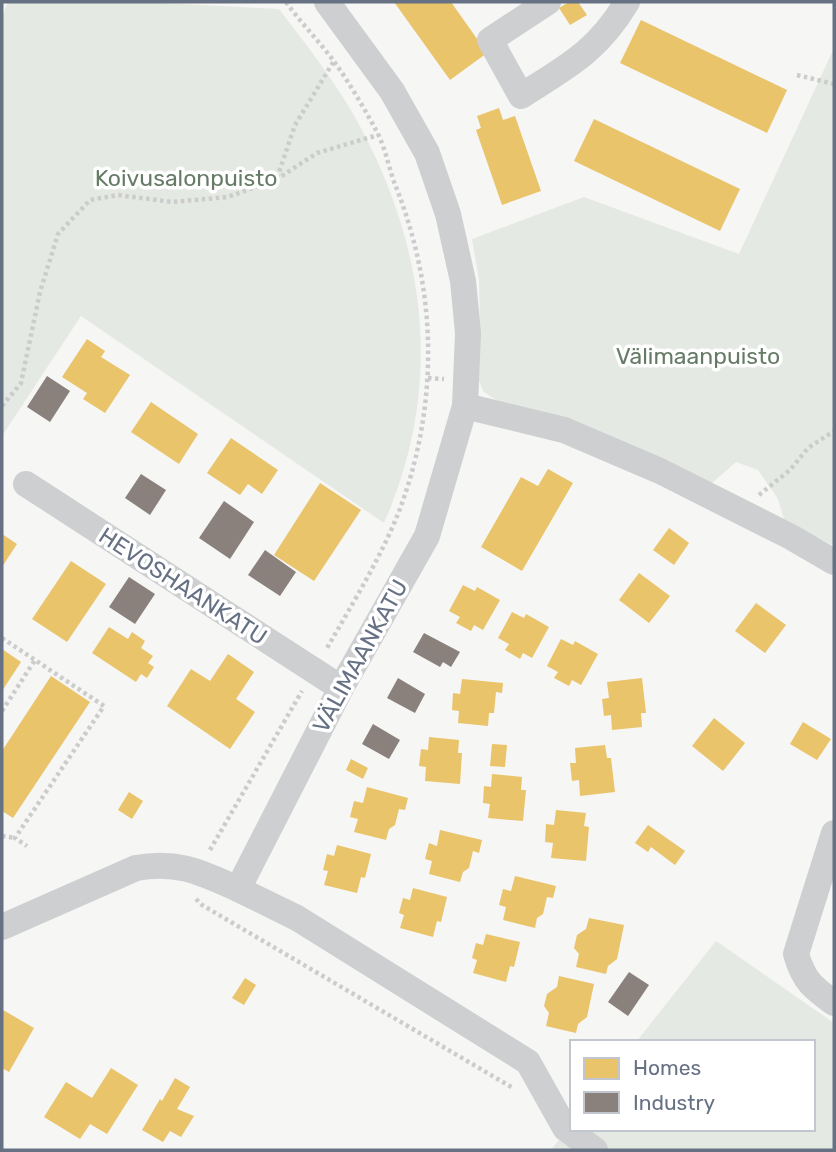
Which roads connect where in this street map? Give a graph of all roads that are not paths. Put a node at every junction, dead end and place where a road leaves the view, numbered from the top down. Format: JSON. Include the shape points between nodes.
{"nodes":[{"id":1,"x":327,"y":2,"type":"edge"},
{"id":2,"x":548,"y":2,"type":"edge"},
{"id":3,"x":627,"y":2,"type":"edge"},
{"id":4,"x":465,"y":406,"type":"junction"},
{"id":5,"x":26,"y":484,"type":"dead end"},
{"id":6,"x":834,"y":562,"type":"edge"},
{"id":7,"x":341,"y":688,"type":"junction"},
{"id":8,"x":834,"y":833,"type":"edge"},
{"id":9,"x":238,"y":889,"type":"junction"},
{"id":10,"x":2,"y":927,"type":"edge"},
{"id":11,"x":834,"y":1003,"type":"edge"},
{"id":12,"x":595,"y":1150,"type":"edge"}],
"edges":[{"from":1,"to":4,"type":"street","name":"VÄLIMAANKATU","via":[[392,91],[427,153],[448,214],[468,333]]},
{"from":2,"to":3,"type":"street","via":[[490,40],[521,96],[589,51]]},
{"from":4,"to":6,"type":"street","via":[[564,430],[660,471]]},
{"from":4,"to":7,"type":"street","name":"VÄLIMAANKATU","via":[[427,536]]},
{"from":5,"to":7,"type":"street","name":"HEVOSHAANKATU"},
{"from":7,"to":9,"type":"street","name":"VÄLIMAANKATU"},
{"from":8,"to":11,"type":"street","via":[[796,954],[811,987]]},
{"from":9,"to":10,"type":"street","via":[[197,871],[155,864],[136,868]]},
{"from":9,"to":12,"type":"street","via":[[297,918],[528,1062],[565,1128]]}]}
